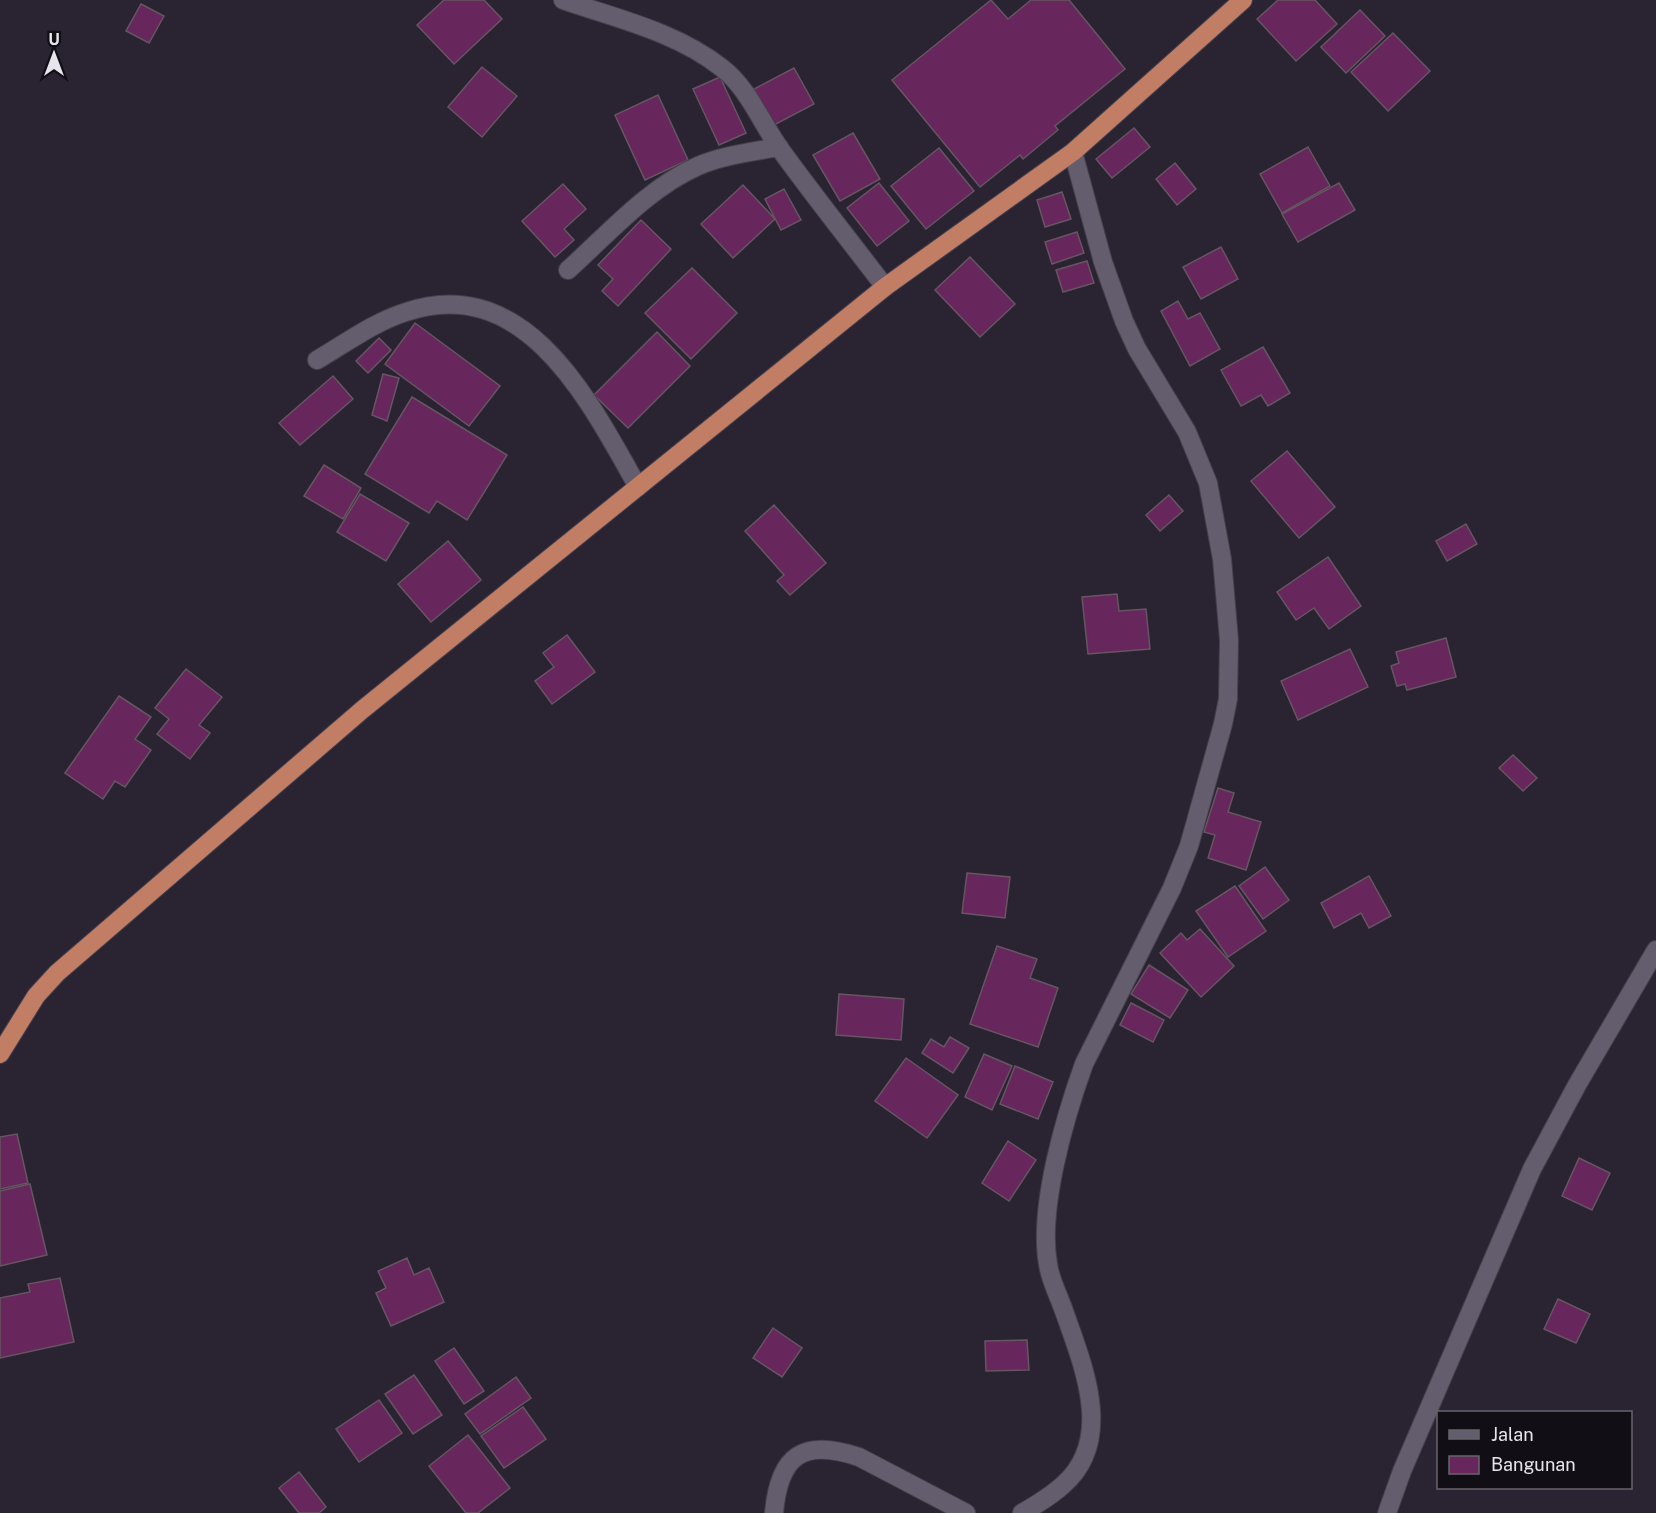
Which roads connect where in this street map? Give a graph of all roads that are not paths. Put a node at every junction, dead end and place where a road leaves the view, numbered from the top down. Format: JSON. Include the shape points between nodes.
{"nodes":[{"id":1,"x":563,"y":0,"type":"edge"},
{"id":2,"x":1243,"y":0,"type":"edge"},
{"id":3,"x":779,"y":147,"type":"junction"},
{"id":4,"x":1073,"y":152,"type":"junction"},
{"id":5,"x":568,"y":270,"type":"dead end"},
{"id":6,"x":885,"y":287,"type":"junction"},
{"id":7,"x":317,"y":360,"type":"dead end"},
{"id":8,"x":638,"y":487,"type":"junction"},
{"id":9,"x":1656,"y":950,"type":"edge"},
{"id":10,"x":0,"y":1054,"type":"edge"},
{"id":11,"x":774,"y":1513,"type":"edge"},
{"id":12,"x":966,"y":1513,"type":"edge"},
{"id":13,"x":1022,"y":1513,"type":"edge"},
{"id":14,"x":1387,"y":1513,"type":"edge"}],
"edges":[{"from":1,"to":3,"type":"street","via":[[654,32],[723,68],[744,92]]},
{"from":2,"to":4,"type":"highway"},
{"from":3,"to":5,"type":"street","via":[[730,155],[673,179]]},
{"from":3,"to":6,"type":"street"},
{"from":4,"to":6,"type":"highway"},
{"from":4,"to":13,"type":"street","via":[[1102,262],[1124,321],[1187,432],[1208,483],[1222,559],[1229,640],[1227,699],[1189,846],[1073,1094],[1045,1230],[1048,1265],[1079,1353],[1089,1390],[1092,1425],[1088,1449],[1077,1471],[1064,1485]]},
{"from":6,"to":8,"type":"highway"},
{"from":7,"to":8,"type":"street","via":[[405,312],[452,305],[490,314],[547,348],[566,369],[596,411]]},
{"from":8,"to":10,"type":"highway","via":[[362,710],[92,940],[36,996]]},
{"from":9,"to":14,"type":"street","via":[[1532,1169]]},
{"from":11,"to":12,"type":"street","via":[[775,1496],[786,1465],[804,1451],[814,1449],[860,1457]]}]}
